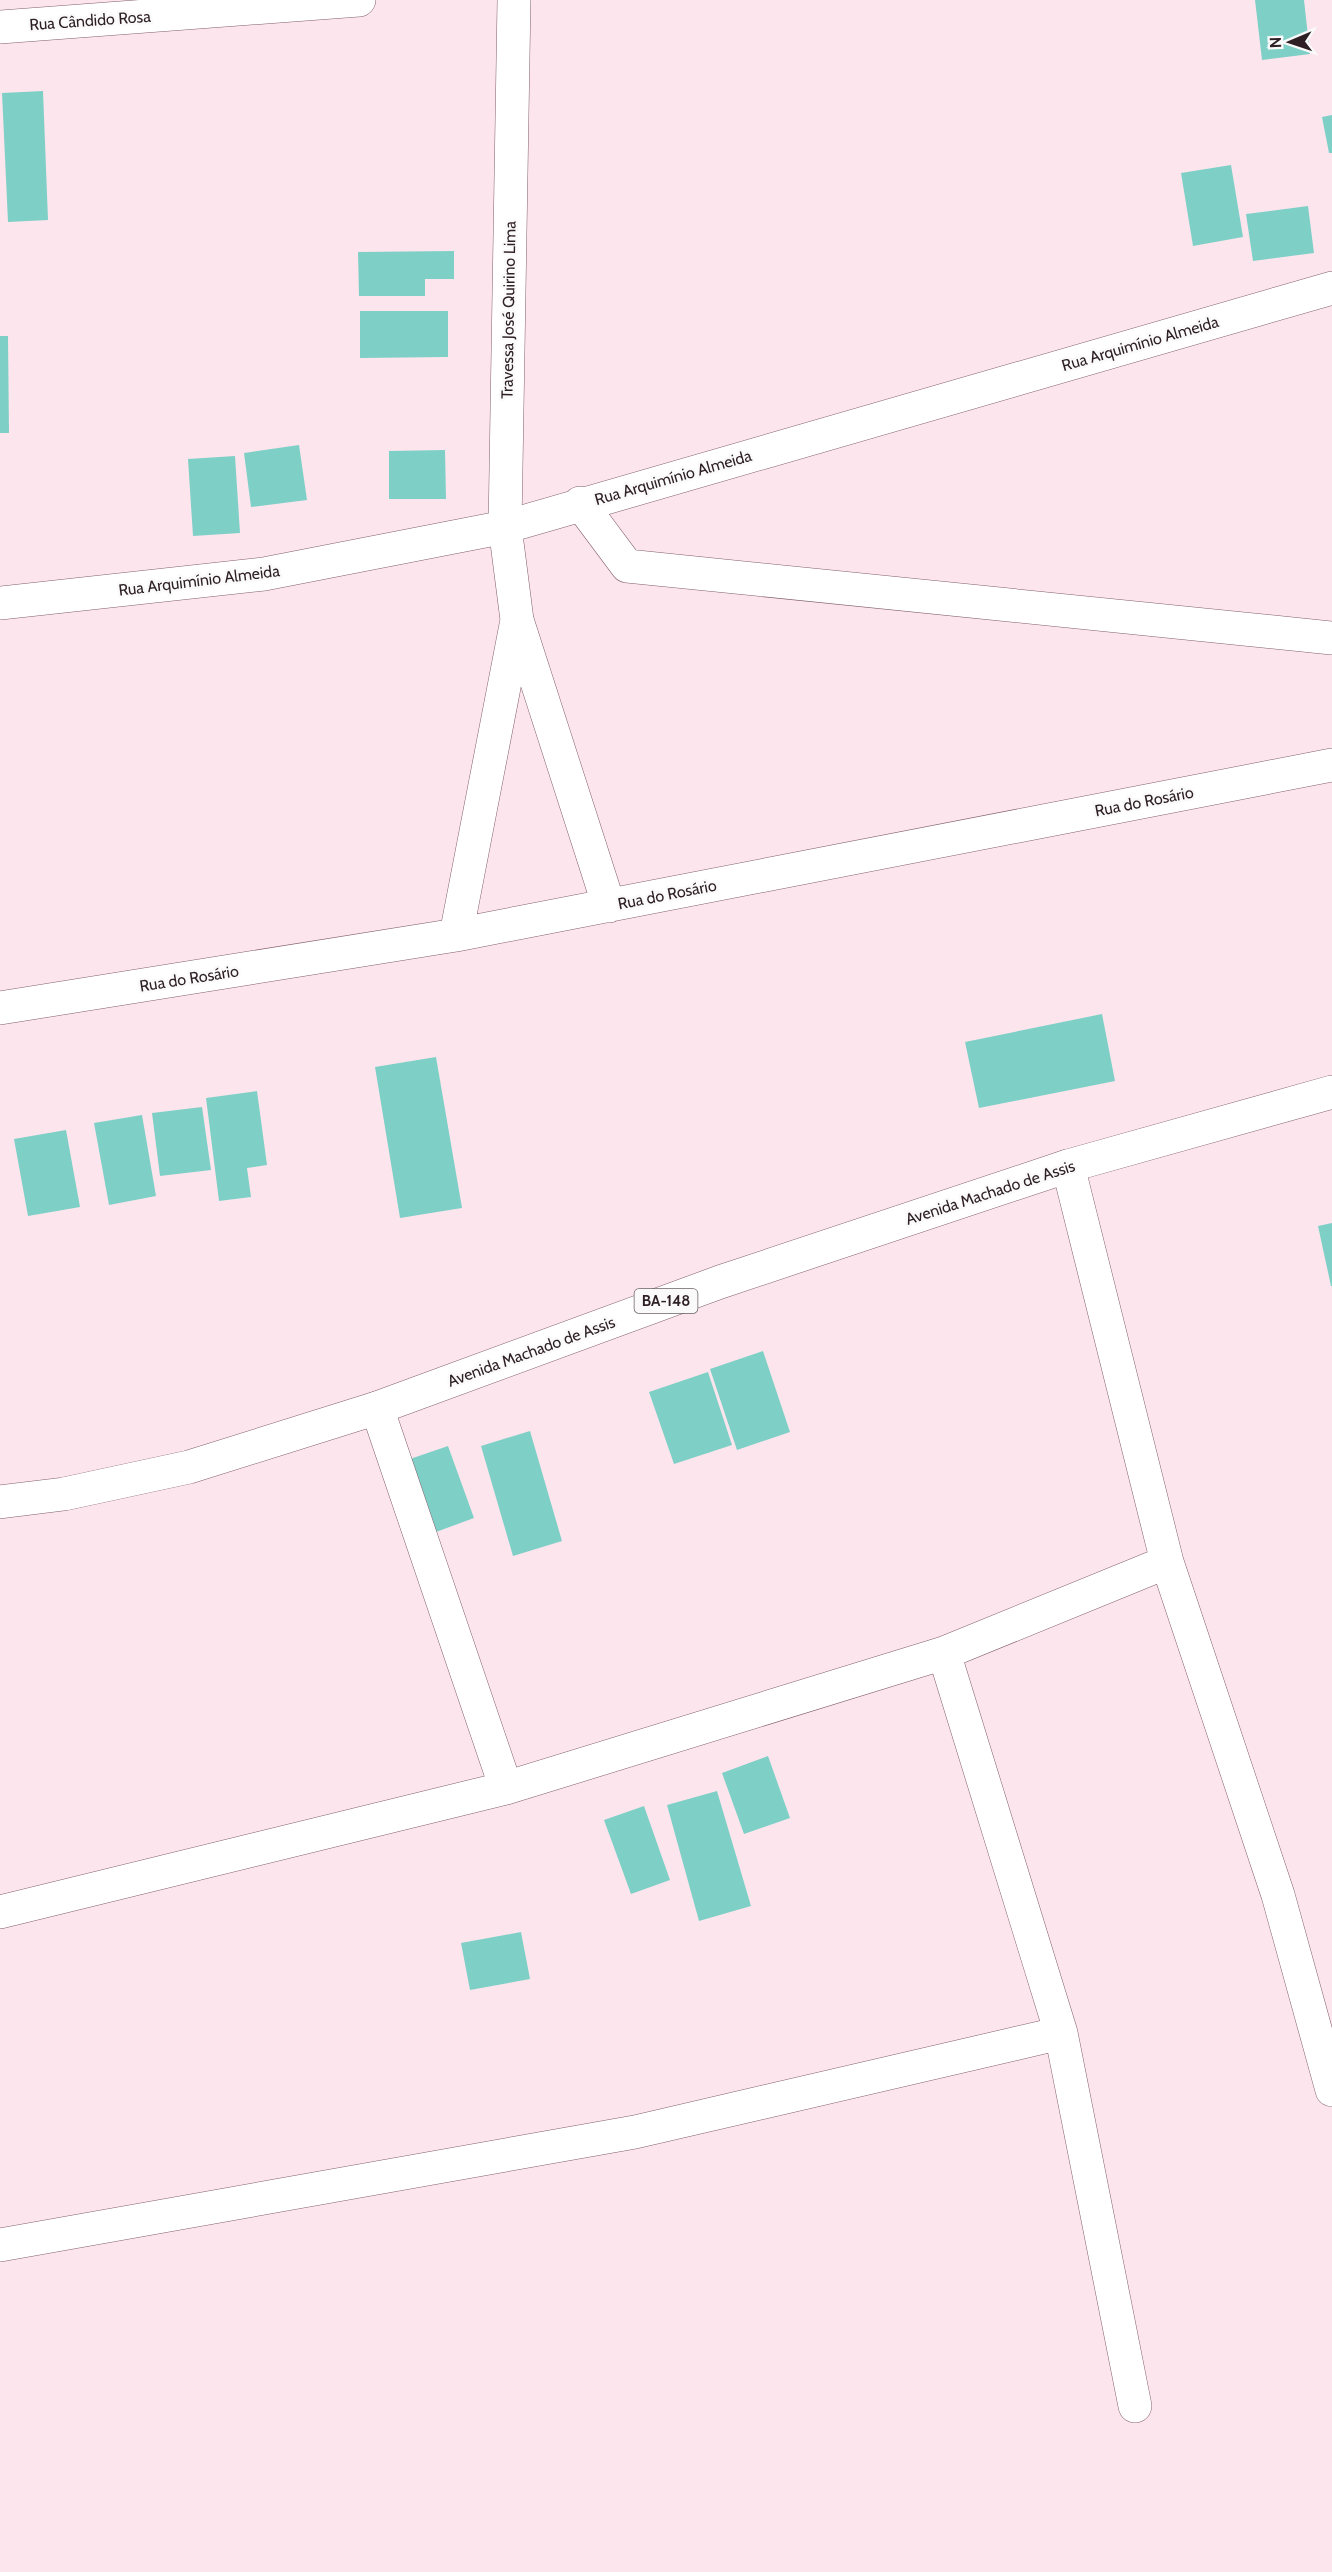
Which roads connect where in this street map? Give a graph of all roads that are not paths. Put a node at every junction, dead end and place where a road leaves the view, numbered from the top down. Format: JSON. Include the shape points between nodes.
{"nodes":[{"id":1,"x":359,"y":0,"type":"edge"},
{"id":2,"x":514,"y":0,"type":"edge"},
{"id":3,"x":0,"y":27,"type":"edge"},
{"id":4,"x":1332,"y":288,"type":"edge"},
{"id":5,"x":580,"y":504,"type":"junction"},
{"id":6,"x":505,"y":527,"type":"junction"},
{"id":7,"x":0,"y":603,"type":"edge"},
{"id":8,"x":517,"y":620,"type":"junction"},
{"id":9,"x":1332,"y":638,"type":"edge"},
{"id":10,"x":1332,"y":765,"type":"edge"},
{"id":11,"x":609,"y":906,"type":"junction"},
{"id":12,"x":456,"y":935,"type":"junction"},
{"id":13,"x":0,"y":1008,"type":"edge"},
{"id":14,"x":1332,"y":1092,"type":"edge"},
{"id":15,"x":1068,"y":1166,"type":"junction"},
{"id":16,"x":376,"y":1408,"type":"junction"},
{"id":17,"x":0,"y":1502,"type":"edge"},
{"id":18,"x":1167,"y":1562,"type":"junction"},
{"id":19,"x":944,"y":1653,"type":"junction"},
{"id":20,"x":506,"y":1788,"type":"junction"},
{"id":21,"x":0,"y":1912,"type":"edge"},
{"id":22,"x":1060,"y":2033,"type":"junction"},
{"id":23,"x":1332,"y":2090,"type":"edge"},
{"id":24,"x":0,"y":2245,"type":"edge"},
{"id":25,"x":1135,"y":2406,"type":"dead end"}],
"edges":[{"from":1,"to":3,"type":"street","name":"Rua Cândido Rosa"},
{"from":2,"to":6,"type":"street","name":"Travessa José Quirino Lima"},
{"from":4,"to":5,"type":"street","name":"Rua Arquimínio Almeida"},
{"from":5,"to":6,"type":"street","name":"Rua Arquimínio Almeida"},
{"from":5,"to":9,"type":"street","via":[[627,566]]},
{"from":6,"to":7,"type":"street","name":"Rua Arquimínio Almeida","via":[[264,574]]},
{"from":6,"to":8,"type":"street","name":"Travessa José Quirino Lima"},
{"from":8,"to":11,"type":"street"},
{"from":8,"to":12,"type":"street"},
{"from":10,"to":11,"type":"street","name":"Rua do Rosário"},
{"from":11,"to":12,"type":"street","name":"Rua do Rosário"},
{"from":12,"to":13,"type":"street","name":"Rua do Rosário"},
{"from":14,"to":15,"type":"street","name":"Avenida Machado de Assis","number":"BA-148"},
{"from":15,"to":16,"type":"street","name":"Avenida Machado de Assis","number":"BA-148","via":[[720,1282]]},
{"from":15,"to":18,"type":"street"},
{"from":16,"to":17,"type":"street","name":"Avenida Machado de Assis","number":"BA-148","via":[[189,1467],[64,1494]]},
{"from":16,"to":20,"type":"street"},
{"from":18,"to":19,"type":"street"},
{"from":18,"to":23,"type":"street","via":[[1278,1895]]},
{"from":19,"to":20,"type":"street"},
{"from":19,"to":22,"type":"street"},
{"from":20,"to":21,"type":"street"},
{"from":22,"to":24,"type":"street","via":[[635,2132]]},
{"from":22,"to":25,"type":"street"}]}
